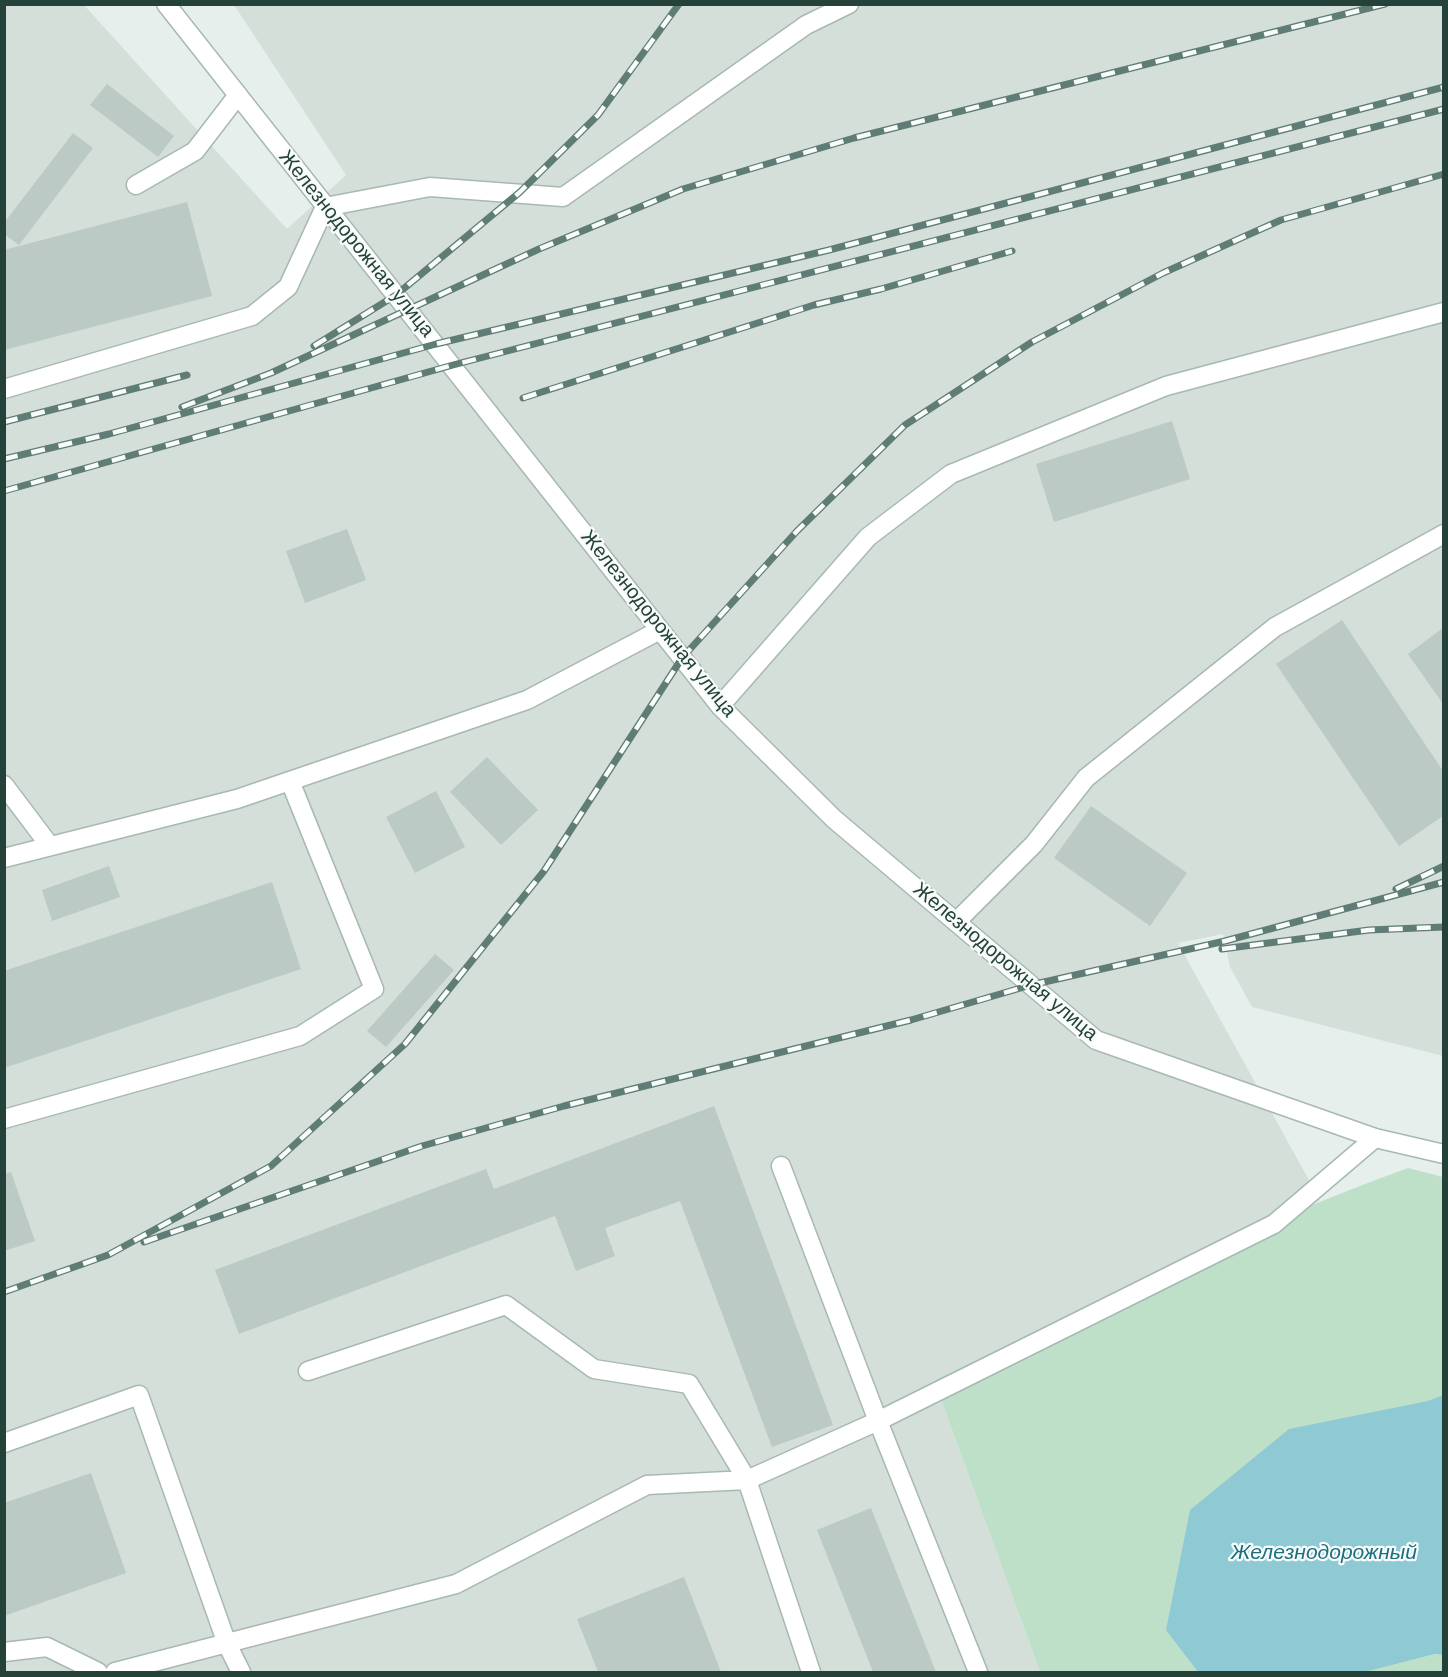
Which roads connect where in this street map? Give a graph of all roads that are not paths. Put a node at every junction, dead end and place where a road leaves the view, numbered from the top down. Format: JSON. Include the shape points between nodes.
{"nodes":[{"id":1,"x":166,"y":4,"type":"edge"},
{"id":2,"x":849,"y":4,"type":"edge"},
{"id":3,"x":237,"y":96,"type":"junction"},
{"id":4,"x":136,"y":185,"type":"dead end"},
{"id":5,"x":325,"y":207,"type":"junction"},
{"id":6,"x":1443,"y":312,"type":"edge"},
{"id":7,"x":4,"y":389,"type":"edge"},
{"id":8,"x":1443,"y":534,"type":"edge"},
{"id":9,"x":660,"y":630,"type":"junction"},
{"id":10,"x":720,"y":706,"type":"junction"},
{"id":11,"x":290,"y":781,"type":"junction"},
{"id":12,"x":4,"y":785,"type":"edge"},
{"id":13,"x":50,"y":846,"type":"junction"},
{"id":14,"x":4,"y":858,"type":"edge"},
{"id":15,"x":956,"y":922,"type":"junction"},
{"id":16,"x":4,"y":1119,"type":"edge"},
{"id":17,"x":1375,"y":1138,"type":"junction"},
{"id":18,"x":1443,"y":1154,"type":"edge"},
{"id":19,"x":781,"y":1166,"type":"dead end"},
{"id":20,"x":308,"y":1371,"type":"dead end"},
{"id":21,"x":878,"y":1421,"type":"junction"},
{"id":22,"x":4,"y":1443,"type":"edge"},
{"id":23,"x":747,"y":1480,"type":"junction"},
{"id":24,"x":227,"y":1644,"type":"junction"},
{"id":25,"x":4,"y":1652,"type":"edge"},
{"id":26,"x":98,"y":1672,"type":"edge"},
{"id":27,"x":115,"y":1672,"type":"edge"},
{"id":28,"x":241,"y":1672,"type":"edge"},
{"id":29,"x":811,"y":1672,"type":"edge"},
{"id":30,"x":978,"y":1672,"type":"edge"}],
"edges":[{"from":1,"to":3,"type":"street","name":"Железнодорожная улица"},
{"from":2,"to":5,"type":"street","via":[[806,25],[563,197],[430,187]]},
{"from":3,"to":4,"type":"street","via":[[195,151]]},
{"from":3,"to":5,"type":"street","name":"Железнодорожная улица"},
{"from":5,"to":7,"type":"street","via":[[288,287],[252,316]]},
{"from":5,"to":9,"type":"street","name":"Железнодорожная улица"},
{"from":6,"to":10,"type":"street","via":[[1166,386],[951,474],[868,537]]},
{"from":8,"to":15,"type":"street","via":[[1275,627],[1086,778],[1034,844]]},
{"from":9,"to":10,"type":"street","name":"Железнодорожная улица"},
{"from":9,"to":11,"type":"street","via":[[527,700]]},
{"from":10,"to":15,"type":"street","name":"Железнодорожная улица","via":[[834,819]]},
{"from":11,"to":13,"type":"street","via":[[237,799]]},
{"from":11,"to":16,"type":"street","via":[[374,989],[300,1036]]},
{"from":12,"to":13,"type":"street"},
{"from":13,"to":14,"type":"street"},
{"from":15,"to":17,"type":"street","name":"Железнодорожная улица","via":[[1096,1040]]},
{"from":17,"to":18,"type":"street","name":"Железнодорожная улица"},
{"from":17,"to":21,"type":"street","via":[[1274,1224]]},
{"from":19,"to":21,"type":"street"},
{"from":20,"to":23,"type":"street","via":[[506,1305],[594,1370],[688,1384]]},
{"from":21,"to":23,"type":"street"},
{"from":21,"to":30,"type":"street"},
{"from":22,"to":24,"type":"street","via":[[139,1395]]},
{"from":23,"to":24,"type":"street","via":[[647,1485],[456,1584]]},
{"from":23,"to":29,"type":"street"},
{"from":24,"to":27,"type":"street"},
{"from":24,"to":28,"type":"street"},
{"from":25,"to":26,"type":"street","via":[[47,1647]]}]}
